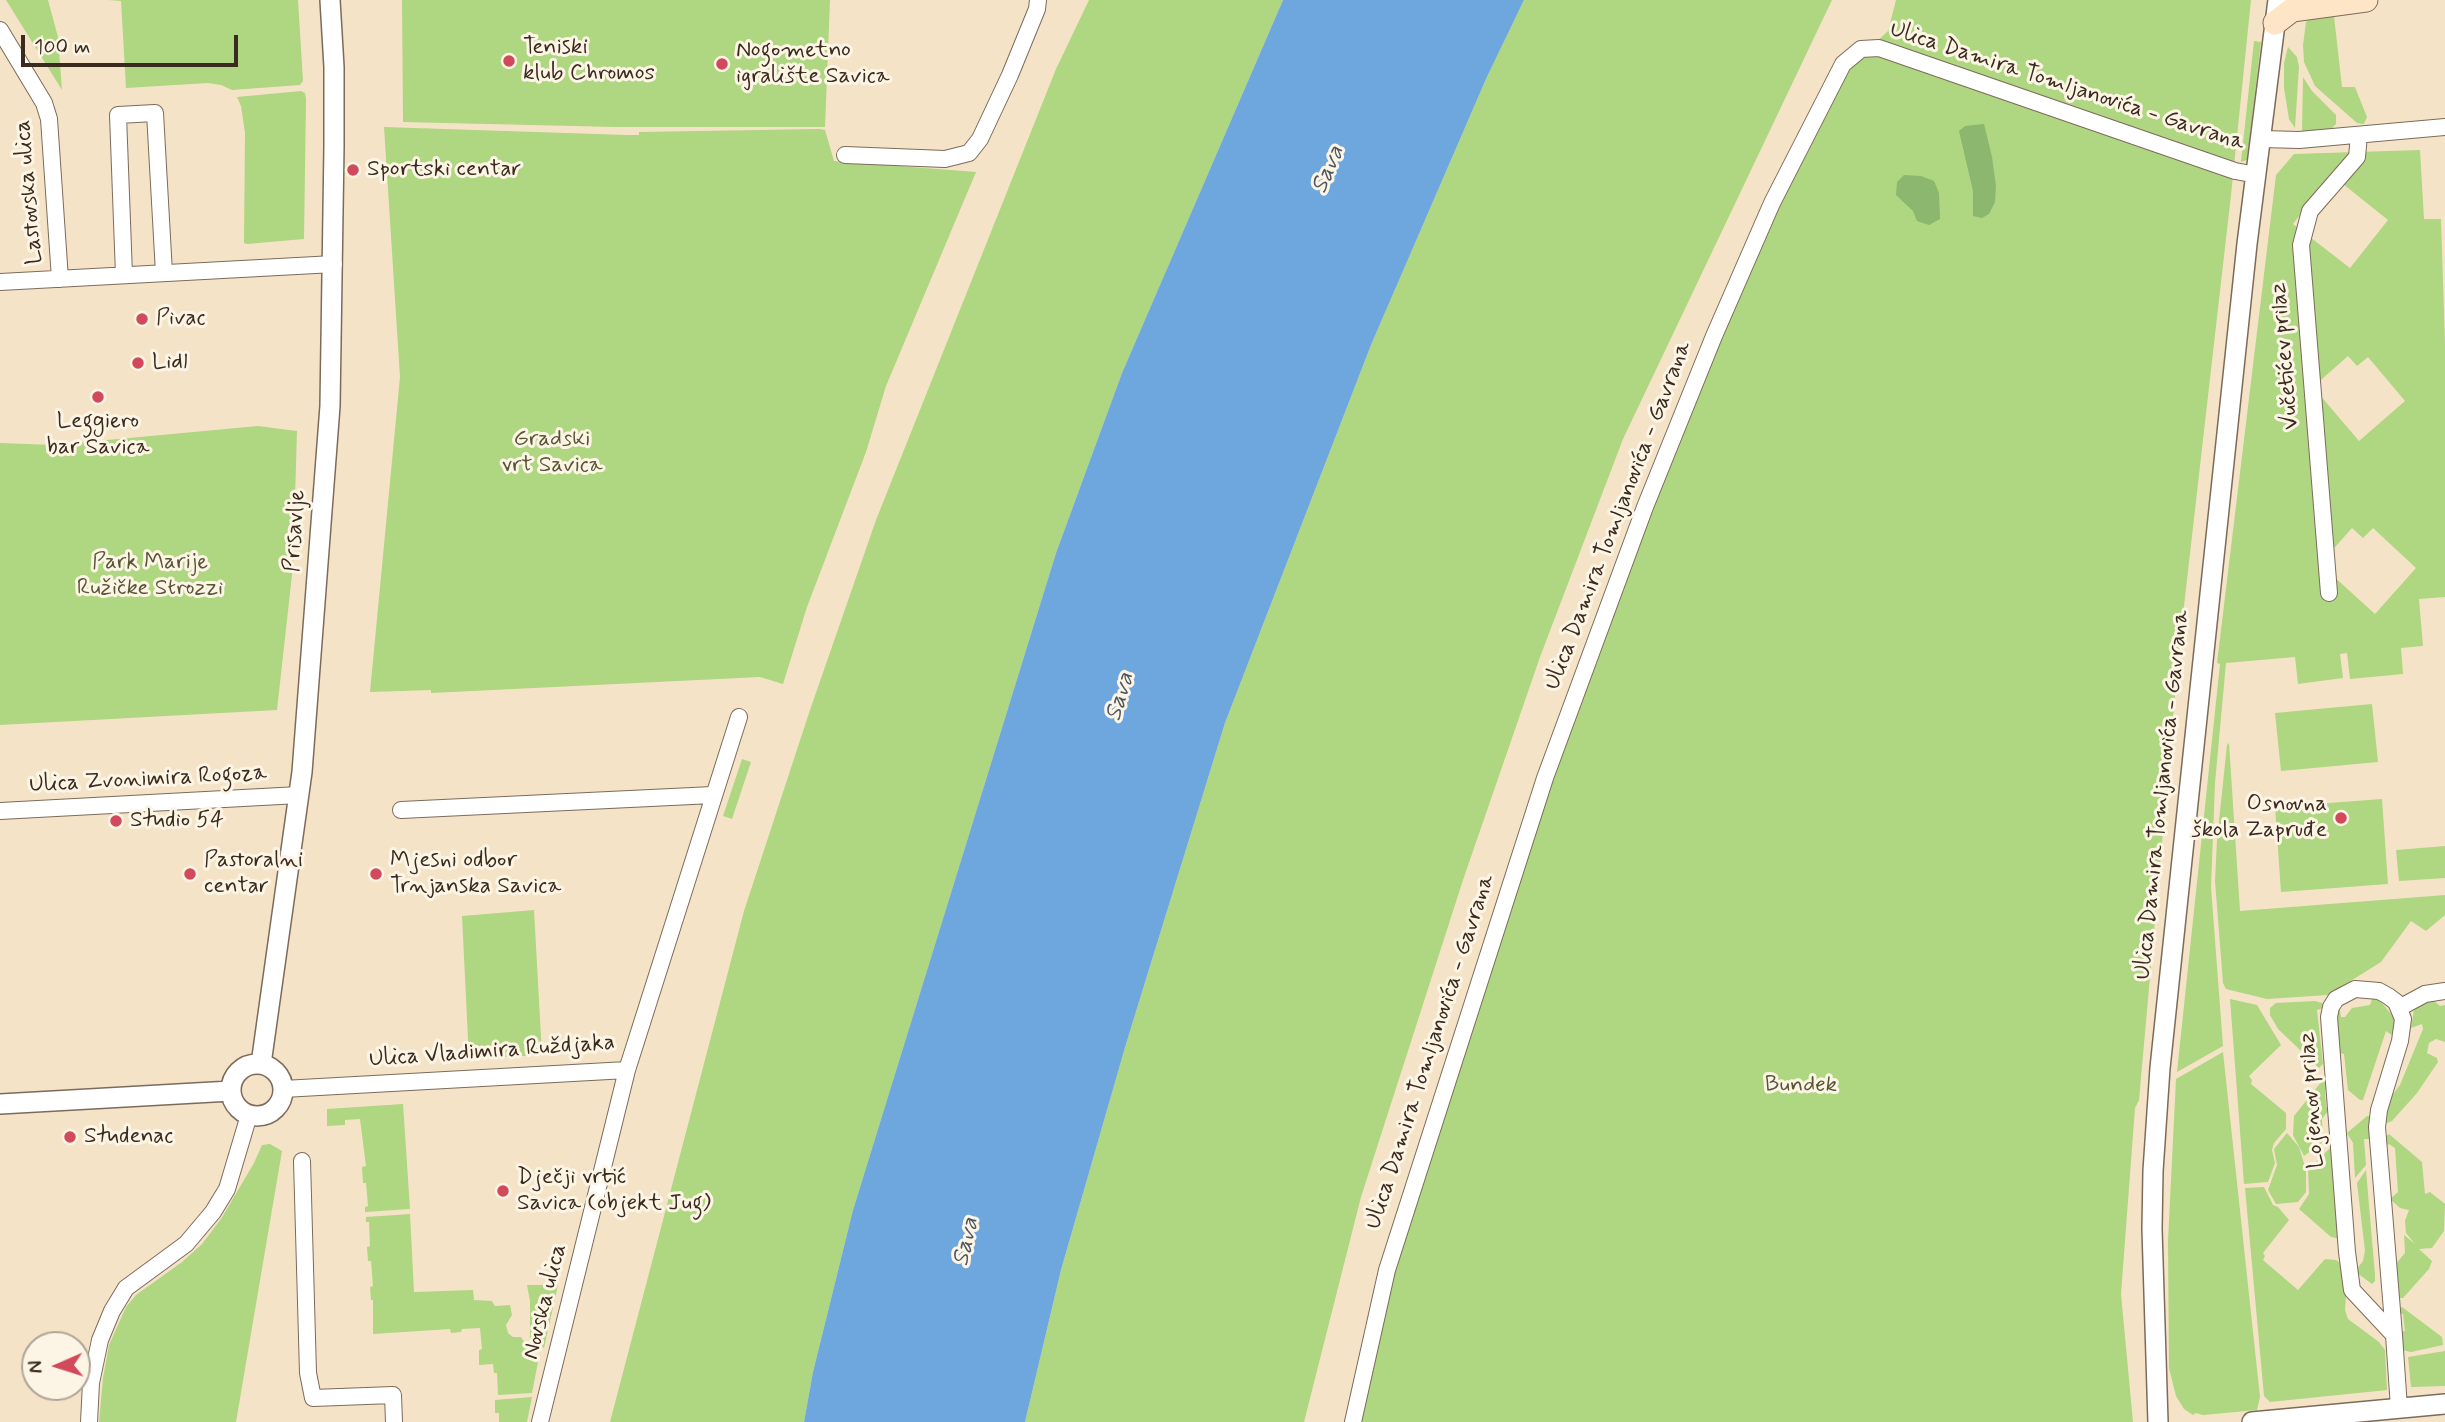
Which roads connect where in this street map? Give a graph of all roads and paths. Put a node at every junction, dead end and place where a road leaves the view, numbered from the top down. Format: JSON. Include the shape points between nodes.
{"nodes":[{"id":1,"x":330,"y":0,"type":"edge"},
{"id":2,"x":1038,"y":0,"type":"edge"},
{"id":3,"x":2353,"y":1,"type":"edge"},
{"id":4,"x":2277,"y":11,"type":"edge"},
{"id":5,"x":0,"y":30,"type":"edge"},
{"id":6,"x":2445,"y":127,"type":"edge"},
{"id":7,"x":2359,"y":135,"type":"junction"},
{"id":8,"x":2262,"y":139,"type":"junction"},
{"id":9,"x":845,"y":155,"type":"dead end"},
{"id":10,"x":2258,"y":175,"type":"junction"},
{"id":11,"x":334,"y":264,"type":"junction"},
{"id":12,"x":164,"y":273,"type":"junction"},
{"id":13,"x":124,"y":275,"type":"junction"},
{"id":14,"x":60,"y":279,"type":"junction"},
{"id":15,"x":0,"y":282,"type":"edge"},
{"id":16,"x":2329,"y":593,"type":"dead end"},
{"id":17,"x":739,"y":717,"type":"dead end"},
{"id":18,"x":299,"y":795,"type":"junction"},
{"id":19,"x":713,"y":795,"type":"junction"},
{"id":20,"x":401,"y":810,"type":"dead end"},
{"id":21,"x":0,"y":811,"type":"edge"},
{"id":22,"x":2445,"y":991,"type":"edge"},
{"id":23,"x":2399,"y":1008,"type":"junction"},
{"id":24,"x":261,"y":1063,"type":"junction"},
{"id":25,"x":627,"y":1070,"type":"junction"},
{"id":26,"x":283,"y":1089,"type":"junction"},
{"id":27,"x":231,"y":1091,"type":"junction"},
{"id":28,"x":0,"y":1104,"type":"edge"},
{"id":29,"x":249,"y":1115,"type":"junction"},
{"id":30,"x":302,"y":1161,"type":"dead end"},
{"id":31,"x":2394,"y":1335,"type":"junction"},
{"id":32,"x":2445,"y":1404,"type":"edge"},
{"id":33,"x":2399,"y":1408,"type":"junction"},
{"id":34,"x":89,"y":1422,"type":"edge"},
{"id":35,"x":394,"y":1422,"type":"edge"},
{"id":36,"x":540,"y":1422,"type":"edge"},
{"id":37,"x":1353,"y":1422,"type":"edge"},
{"id":38,"x":2158,"y":1422,"type":"edge"},
{"id":39,"x":2252,"y":1422,"type":"edge"}],
"edges":[{"from":1,"to":11,"type":"street","name":"Prisavlje"},
{"from":2,"to":9,"type":"street","via":[[1010,75],[969,153],[945,159]]},
{"from":3,"to":4,"type":"main road"},
{"from":4,"to":8,"type":"street","name":"Ulica Damira Tomljanovića - Gavrana"},
{"from":5,"to":14,"type":"street","name":"Lastovska ulica","via":[[49,119]]},
{"from":6,"to":7,"type":"street"},
{"from":7,"to":8,"type":"street"},
{"from":7,"to":16,"type":"street","name":"Vučetićev prilaz","via":[[2357,157],[2310,211],[2301,245]]},
{"from":8,"to":10,"type":"street","name":"Ulica Damira Tomljanovića - Gavrana"},
{"from":10,"to":37,"type":"street","name":"Ulica Damira Tomljanovića - Gavrana","via":[[2235,171],[1880,48],[1861,49],[1843,64],[1772,203],[1714,336],[1545,778],[1387,1270]]},
{"from":10,"to":38,"type":"street","name":"Ulica Damira Tomljanovića - Gavrana","via":[[2165,1001],[2152,1230]]},
{"from":11,"to":12,"type":"street","name":"Lastovska ulica"},
{"from":11,"to":18,"type":"street","name":"Prisavlje","via":[[330,406]]},
{"from":12,"to":13,"type":"street","name":"Lastovska ulica"},
{"from":12,"to":13,"type":"street","via":[[155,113],[118,115]]},
{"from":13,"to":14,"type":"street","name":"Lastovska ulica"},
{"from":14,"to":15,"type":"street","name":"Lastovska ulica"},
{"from":17,"to":19,"type":"street","name":"Ulica Vladimira Ruždjaka"},
{"from":18,"to":21,"type":"street","name":"Ulica Zvonimira Rogoza"},
{"from":18,"to":24,"type":"street","name":"Prisavlje"},
{"from":19,"to":20,"type":"street"},
{"from":19,"to":25,"type":"street","name":"Ulica Vladimira Ruždjaka"},
{"from":22,"to":23,"type":"street","via":[[2425,994]]},
{"from":23,"to":31,"type":"street","via":[[2403,1028],[2377,1127]]},
{"from":23,"to":31,"type":"street","name":"Lojenov prilaz","via":[[2379,991],[2355,989],[2336,999],[2329,1017],[2352,1290]]},
{"from":24,"to":26,"type":"street","via":[[277,1072]]},
{"from":24,"to":27,"type":"street","via":[[239,1070]]},
{"from":25,"to":26,"type":"street","name":"Ulica Vladimira Ruždjaka"},
{"from":25,"to":36,"type":"street","name":"Novska ulica"},
{"from":26,"to":29,"type":"street","via":[[273,1111]]},
{"from":27,"to":28,"type":"street"},
{"from":27,"to":29,"type":"street","via":[[236,1106]]},
{"from":29,"to":34,"type":"street","via":[[227,1189],[213,1212],[186,1244],[126,1288],[112,1311],[91,1383]]},
{"from":30,"to":35,"type":"street","via":[[308,1373],[313,1398],[393,1395]]},
{"from":31,"to":33,"type":"street"},
{"from":32,"to":33,"type":"street"},
{"from":33,"to":39,"type":"street"}]}
